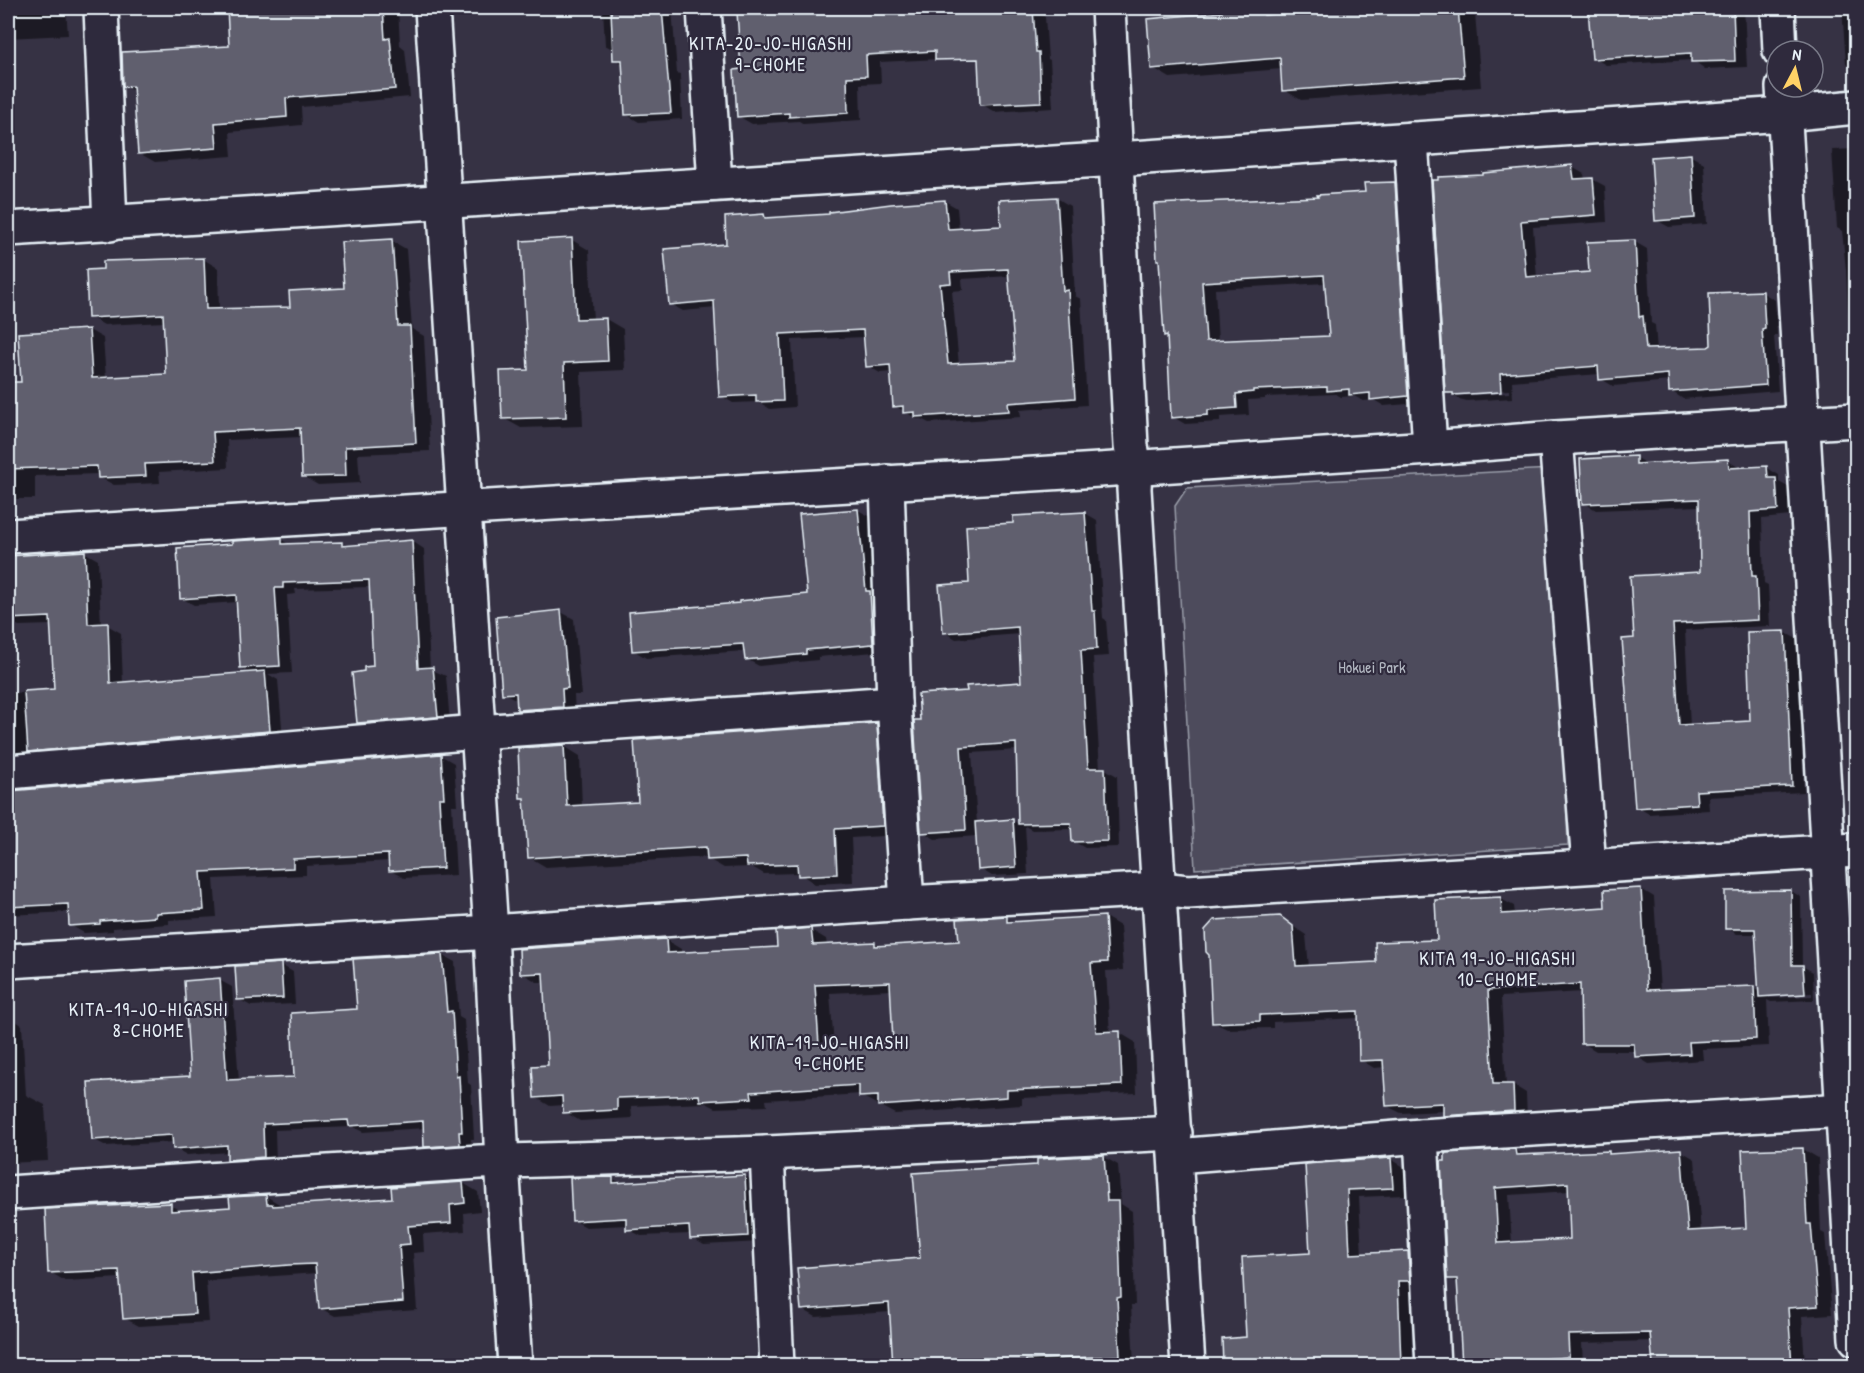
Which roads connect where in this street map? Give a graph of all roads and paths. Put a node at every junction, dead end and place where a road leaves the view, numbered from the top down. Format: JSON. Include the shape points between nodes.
{"nodes":[{"id":1,"x":101,"y":8,"type":"edge"},
{"id":2,"x":432,"y":8,"type":"edge"},
{"id":3,"x":704,"y":8,"type":"edge"},
{"id":4,"x":1108,"y":8,"type":"edge"},
{"id":5,"x":1778,"y":8,"type":"edge"},
{"id":6,"x":1779,"y":39,"type":"edge"},
{"id":7,"x":1784,"y":100,"type":"edge"},
{"id":8,"x":1857,"y":107,"type":"edge"},
{"id":9,"x":1411,"y":139,"type":"junction"},
{"id":10,"x":1117,"y":159,"type":"junction"},
{"id":11,"x":715,"y":184,"type":"junction"},
{"id":12,"x":444,"y":202,"type":"junction"},
{"id":13,"x":110,"y":224,"type":"junction"},
{"id":14,"x":8,"y":230,"type":"edge"},
{"id":15,"x":1857,"y":420,"type":"edge"},
{"id":16,"x":1803,"y":422,"type":"junction"},
{"id":17,"x":1556,"y":438,"type":"junction"},
{"id":18,"x":1430,"y":448,"type":"junction"},
{"id":19,"x":1134,"y":467,"type":"junction"},
{"id":20,"x":887,"y":482,"type":"junction"},
{"id":21,"x":464,"y":508,"type":"junction"},
{"id":22,"x":8,"y":536,"type":"edge"},
{"id":23,"x":894,"y":703,"type":"junction"},
{"id":24,"x":477,"y":732,"type":"junction"},
{"id":25,"x":8,"y":771,"type":"edge"},
{"id":26,"x":1842,"y":851,"type":"edge"},
{"id":27,"x":1589,"y":866,"type":"junction"},
{"id":28,"x":1160,"y":889,"type":"junction"},
{"id":29,"x":907,"y":903,"type":"junction"},
{"id":30,"x":491,"y":932,"type":"junction"},
{"id":31,"x":8,"y":961,"type":"edge"},
{"id":32,"x":1843,"y":1110,"type":"junction"},
{"id":33,"x":1421,"y":1136,"type":"junction"},
{"id":34,"x":1175,"y":1144,"type":"junction"},
{"id":35,"x":767,"y":1153,"type":"junction"},
{"id":36,"x":502,"y":1162,"type":"junction"},
{"id":37,"x":8,"y":1193,"type":"edge"},
{"id":38,"x":1857,"y":1339,"type":"edge"},
{"id":39,"x":515,"y":1365,"type":"edge"},
{"id":40,"x":777,"y":1365,"type":"edge"},
{"id":41,"x":1188,"y":1365,"type":"edge"},
{"id":42,"x":1433,"y":1365,"type":"edge"}],
"edges":[{"from":1,"to":13,"type":"street"},
{"from":2,"to":12,"type":"street"},
{"from":3,"to":11,"type":"street"},
{"from":4,"to":10,"type":"street"},
{"from":5,"to":6,"type":"street"},
{"from":7,"to":8,"type":"street"},
{"from":7,"to":9,"type":"street"},
{"from":7,"to":16,"type":"street"},
{"from":9,"to":10,"type":"street"},
{"from":9,"to":18,"type":"street"},
{"from":10,"to":11,"type":"street"},
{"from":10,"to":19,"type":"street"},
{"from":11,"to":12,"type":"street"},
{"from":12,"to":13,"type":"street"},
{"from":12,"to":21,"type":"street"},
{"from":13,"to":14,"type":"street"},
{"from":15,"to":16,"type":"street"},
{"from":16,"to":17,"type":"street"},
{"from":16,"to":26,"type":"street"},
{"from":17,"to":18,"type":"street"},
{"from":17,"to":27,"type":"street"},
{"from":18,"to":19,"type":"street"},
{"from":19,"to":20,"type":"street"},
{"from":19,"to":28,"type":"street"},
{"from":20,"to":21,"type":"street"},
{"from":20,"to":23,"type":"street"},
{"from":21,"to":22,"type":"street"},
{"from":21,"to":24,"type":"street"},
{"from":23,"to":24,"type":"street"},
{"from":23,"to":29,"type":"street"},
{"from":24,"to":25,"type":"street"},
{"from":24,"to":30,"type":"street"},
{"from":26,"to":27,"type":"street"},
{"from":26,"to":32,"type":"street"},
{"from":27,"to":28,"type":"street","via":[[1188,892]]},
{"from":28,"to":29,"type":"street"},
{"from":28,"to":34,"type":"street"},
{"from":29,"to":30,"type":"street"},
{"from":30,"to":31,"type":"street"},
{"from":30,"to":36,"type":"street"},
{"from":32,"to":33,"type":"street"},
{"from":32,"to":38,"type":"street"},
{"from":33,"to":34,"type":"street"},
{"from":33,"to":42,"type":"street"},
{"from":34,"to":35,"type":"street"},
{"from":34,"to":41,"type":"street"},
{"from":35,"to":36,"type":"street"},
{"from":35,"to":40,"type":"street"},
{"from":36,"to":37,"type":"street"},
{"from":36,"to":39,"type":"street"}]}
